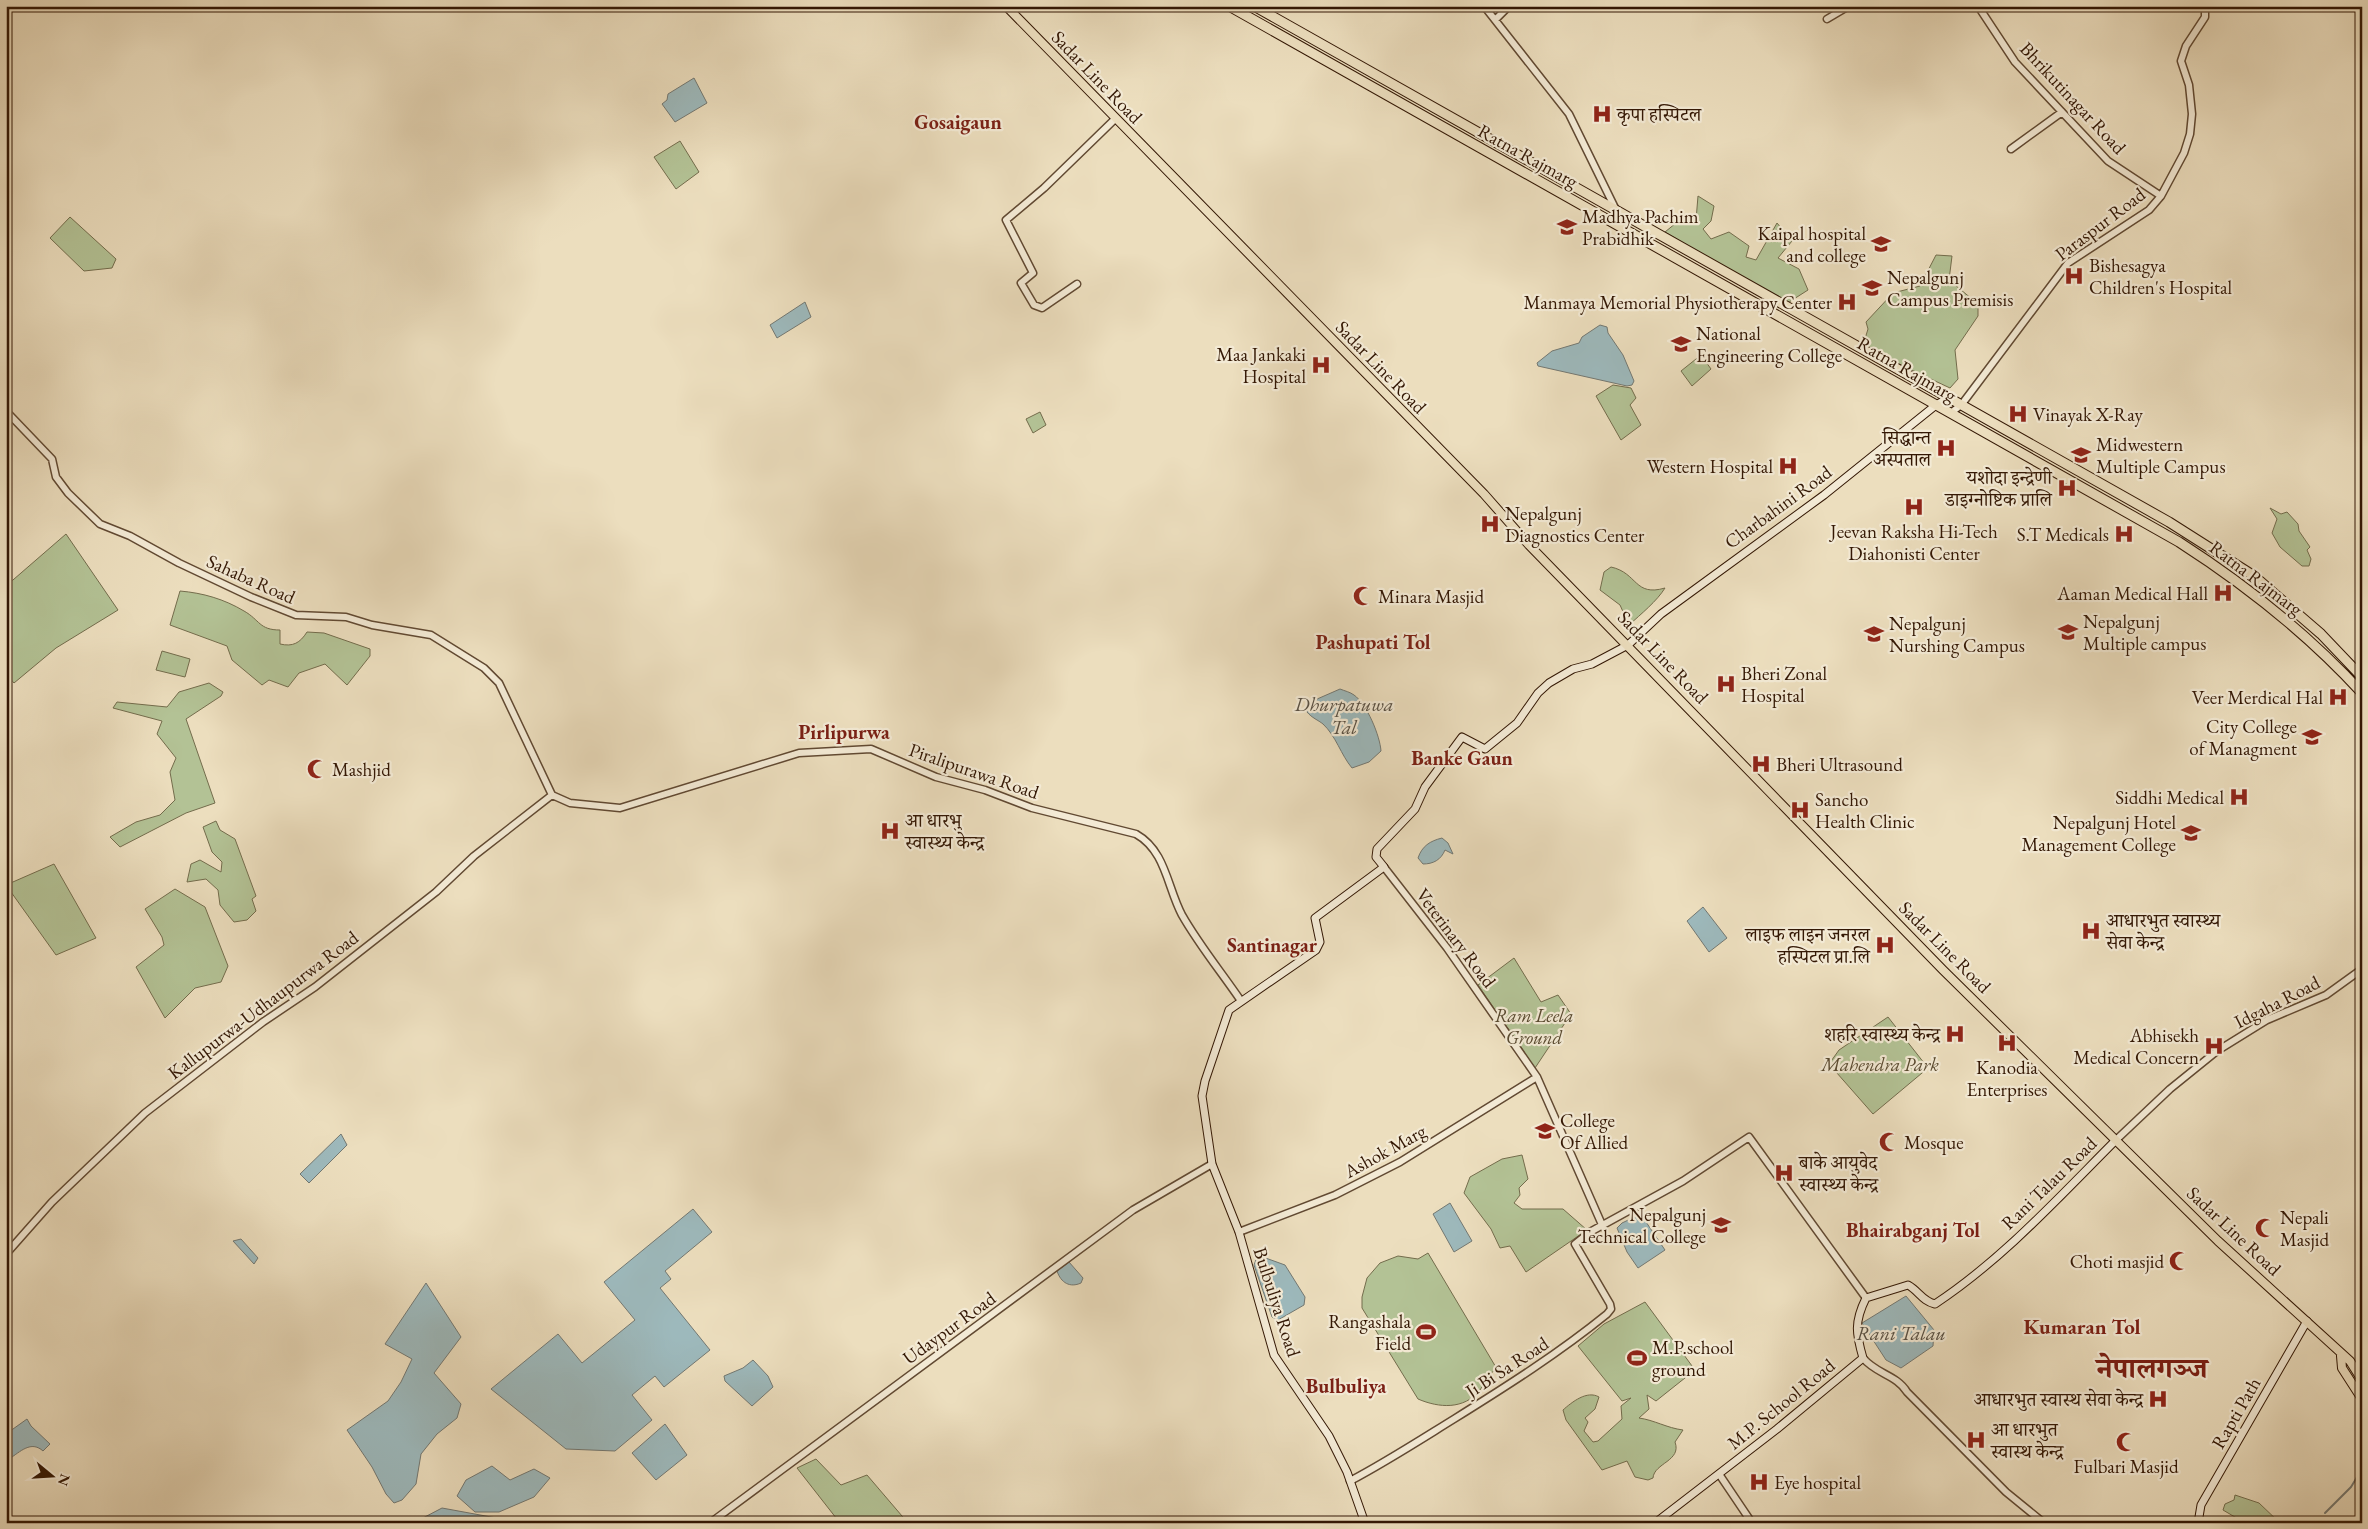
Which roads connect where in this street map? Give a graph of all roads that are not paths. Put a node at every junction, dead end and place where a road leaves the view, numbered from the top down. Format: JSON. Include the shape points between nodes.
{"nodes":[{"id":1,"x":1006,"y":6,"type":"edge"},
{"id":2,"x":1229,"y":6,"type":"edge"},
{"id":3,"x":1254,"y":6,"type":"edge"},
{"id":4,"x":1484,"y":6,"type":"edge"},
{"id":5,"x":1509,"y":6,"type":"edge"},
{"id":6,"x":1849,"y":6,"type":"edge"},
{"id":7,"x":1978,"y":6,"type":"edge"},
{"id":8,"x":2205,"y":6,"type":"edge"},
{"id":9,"x":1827,"y":19,"type":"dead end"},
{"id":10,"x":1495,"y":20,"type":"junction"},
{"id":11,"x":2062,"y":112,"type":"junction"},
{"id":12,"x":1115,"y":118,"type":"junction"},
{"id":13,"x":2011,"y":149,"type":"dead end"},
{"id":14,"x":2161,"y":196,"type":"junction"},
{"id":15,"x":1616,"y":210,"type":"junction"},
{"id":16,"x":1077,"y":284,"type":"dead end"},
{"id":17,"x":1950,"y":397,"type":"junction"},
{"id":18,"x":1936,"y":404,"type":"junction"},
{"id":19,"x":1962,"y":404,"type":"junction"},
{"id":20,"x":6,"y":411,"type":"edge"},
{"id":21,"x":1951,"y":413,"type":"junction"},
{"id":22,"x":1628,"y":645,"type":"junction"},
{"id":23,"x":2362,"y":676,"type":"edge"},
{"id":24,"x":2362,"y":692,"type":"edge"},
{"id":25,"x":552,"y":795,"type":"junction"},
{"id":26,"x":1384,"y":867,"type":"junction"},
{"id":27,"x":2362,"y":969,"type":"edge"},
{"id":28,"x":1241,"y":1001,"type":"junction"},
{"id":29,"x":1537,"y":1077,"type":"junction"},
{"id":30,"x":2116,"y":1140,"type":"junction"},
{"id":31,"x":1212,"y":1164,"type":"junction"},
{"id":32,"x":1603,"y":1227,"type":"junction"},
{"id":33,"x":1239,"y":1232,"type":"junction"},
{"id":34,"x":6,"y":1254,"type":"edge"},
{"id":35,"x":1866,"y":1298,"type":"junction"},
{"id":36,"x":2307,"y":1320,"type":"junction"},
{"id":37,"x":2341,"y":1356,"type":"junction"},
{"id":38,"x":1863,"y":1358,"type":"junction"},
{"id":39,"x":2362,"y":1380,"type":"edge"},
{"id":40,"x":2362,"y":1399,"type":"edge"},
{"id":41,"x":1719,"y":1474,"type":"junction"},
{"id":42,"x":1350,"y":1481,"type":"junction"},
{"id":43,"x":710,"y":1523,"type":"edge"},
{"id":44,"x":1365,"y":1523,"type":"edge"},
{"id":45,"x":1655,"y":1523,"type":"edge"},
{"id":46,"x":1752,"y":1523,"type":"edge"},
{"id":47,"x":2044,"y":1523,"type":"edge"},
{"id":48,"x":2198,"y":1523,"type":"edge"}],
"edges":[{"from":1,"to":12,"type":"main road","name":"Sadar Line Road"},
{"from":2,"to":18,"type":"highway","name":"Ratna Rajmarg"},
{"from":3,"to":15,"type":"highway","name":"Ratna Rajmarg"},
{"from":4,"to":10,"type":"street"},
{"from":5,"to":10,"type":"street"},
{"from":6,"to":9,"type":"street"},
{"from":7,"to":11,"type":"street","name":"Bhrikutinagar Road","via":[[2015,62]]},
{"from":8,"to":14,"type":"street","name":"Paraspur Road","via":[[2205,16],[2186,46],[2181,61],[2189,85],[2190,134],[2184,153]]},
{"from":10,"to":15,"type":"street","via":[[1569,114]]},
{"from":11,"to":13,"type":"street"},
{"from":11,"to":14,"type":"street","name":"Bhrikutinagar Road","via":[[2108,161]]},
{"from":12,"to":16,"type":"street","via":[[1044,188],[1006,220],[1034,273],[1021,283],[1034,305],[1042,308]]},
{"from":12,"to":22,"type":"main road","name":"Sadar Line Road"},
{"from":14,"to":19,"type":"street","name":"Paraspur Road","via":[[2148,210],[2068,263]]},
{"from":15,"to":17,"type":"highway","name":"Ratna Rajmarg"},
{"from":17,"to":18,"type":"main road","name":"Charbahini Road"},
{"from":17,"to":19,"type":"highway","name":"Ratna Rajmarg"},
{"from":18,"to":21,"type":"highway","name":"Ratna Rajmarg"},
{"from":18,"to":22,"type":"main road","name":"Charbahini Road","via":[[1824,495],[1661,614]]},
{"from":19,"to":21,"type":"street","name":"Paraspur Road"},
{"from":19,"to":23,"type":"highway","name":"Ratna Rajmarg","via":[[2169,522],[2254,576],[2321,634]]},
{"from":20,"to":25,"type":"street","name":"Sahaba Road","via":[[52,458],[56,477],[100,524],[251,597],[296,615],[346,617],[372,625],[431,634],[484,668],[500,683]]},
{"from":21,"to":24,"type":"highway","name":"Ratna Rajmarg","via":[[2200,555],[2276,610]]},
{"from":22,"to":26,"type":"main road","name":"Charbahini Road","via":[[1549,683],[1517,723],[1485,749],[1462,736],[1425,788],[1415,810],[1377,849],[1376,857]]},
{"from":22,"to":30,"type":"main road","name":"Sadar Line Road","via":[[1942,968]]},
{"from":25,"to":28,"type":"street","name":"Piralipurawa Road","via":[[570,803],[620,808],[799,754],[871,749],[936,777],[985,790],[1032,808],[1136,834],[1147,840],[1155,849],[1182,914]]},
{"from":25,"to":34,"type":"street","name":"Kallupurwa-Udhaupurwa Road","via":[[315,987],[262,1022],[145,1113],[52,1202]]},
{"from":26,"to":28,"type":"main road","name":"Bulbuliya Road","via":[[1315,918],[1320,942],[1316,950]]},
{"from":26,"to":29,"type":"street","name":"Veterinary Road","via":[[1447,948]]},
{"from":27,"to":30,"type":"street","name":"Idgaha Road","via":[[2326,995],[2267,1020],[2217,1052],[2170,1089]]},
{"from":28,"to":31,"type":"main road","name":"Bulbuliya Road","via":[[1229,1010],[1202,1096]]},
{"from":29,"to":32,"type":"street","name":"Veterinary Road"},
{"from":29,"to":33,"type":"street","name":"Ashok Marg","via":[[1400,1162],[1336,1195]]},
{"from":30,"to":35,"type":"main road","name":"Rani Talau Road","via":[[2058,1201],[1958,1289],[1935,1304],[1925,1302],[1915,1288],[1908,1285]]},
{"from":30,"to":36,"type":"main road","name":"Sadar Line Road","via":[[2218,1241]]},
{"from":31,"to":33,"type":"main road","name":"Bulbuliya Road"},
{"from":31,"to":43,"type":"street","name":"Udaypur Road","via":[[1132,1210]]},
{"from":32,"to":35,"type":"street","via":[[1709,1166],[1749,1138]]},
{"from":32,"to":42,"type":"street","name":"Ji Bi Sa Road","via":[[1575,1244],[1610,1304],[1608,1314],[1529,1373],[1394,1458]]},
{"from":33,"to":42,"type":"main road","name":"Bulbuliya Road","via":[[1274,1355],[1329,1436]]},
{"from":35,"to":38,"type":"main road","via":[[1858,1313],[1856,1334]]},
{"from":36,"to":37,"type":"main road","name":"Sadar Line Road"},
{"from":36,"to":48,"type":"main road","name":"Rapti Path","via":[[2201,1505]]},
{"from":37,"to":39,"type":"main road","name":"Sadar Line Road","via":[[2350,1361]]},
{"from":37,"to":40,"type":"main road","via":[[2342,1368]]},
{"from":38,"to":41,"type":"main road","name":"M.P. School Road"},
{"from":38,"to":47,"type":"street","via":[[1903,1384],[1907,1392],[2006,1492]]},
{"from":41,"to":45,"type":"main road","name":"M.P. School Road"},
{"from":41,"to":46,"type":"street"},
{"from":42,"to":44,"type":"main road","name":"Bulbuliya Road"}]}
